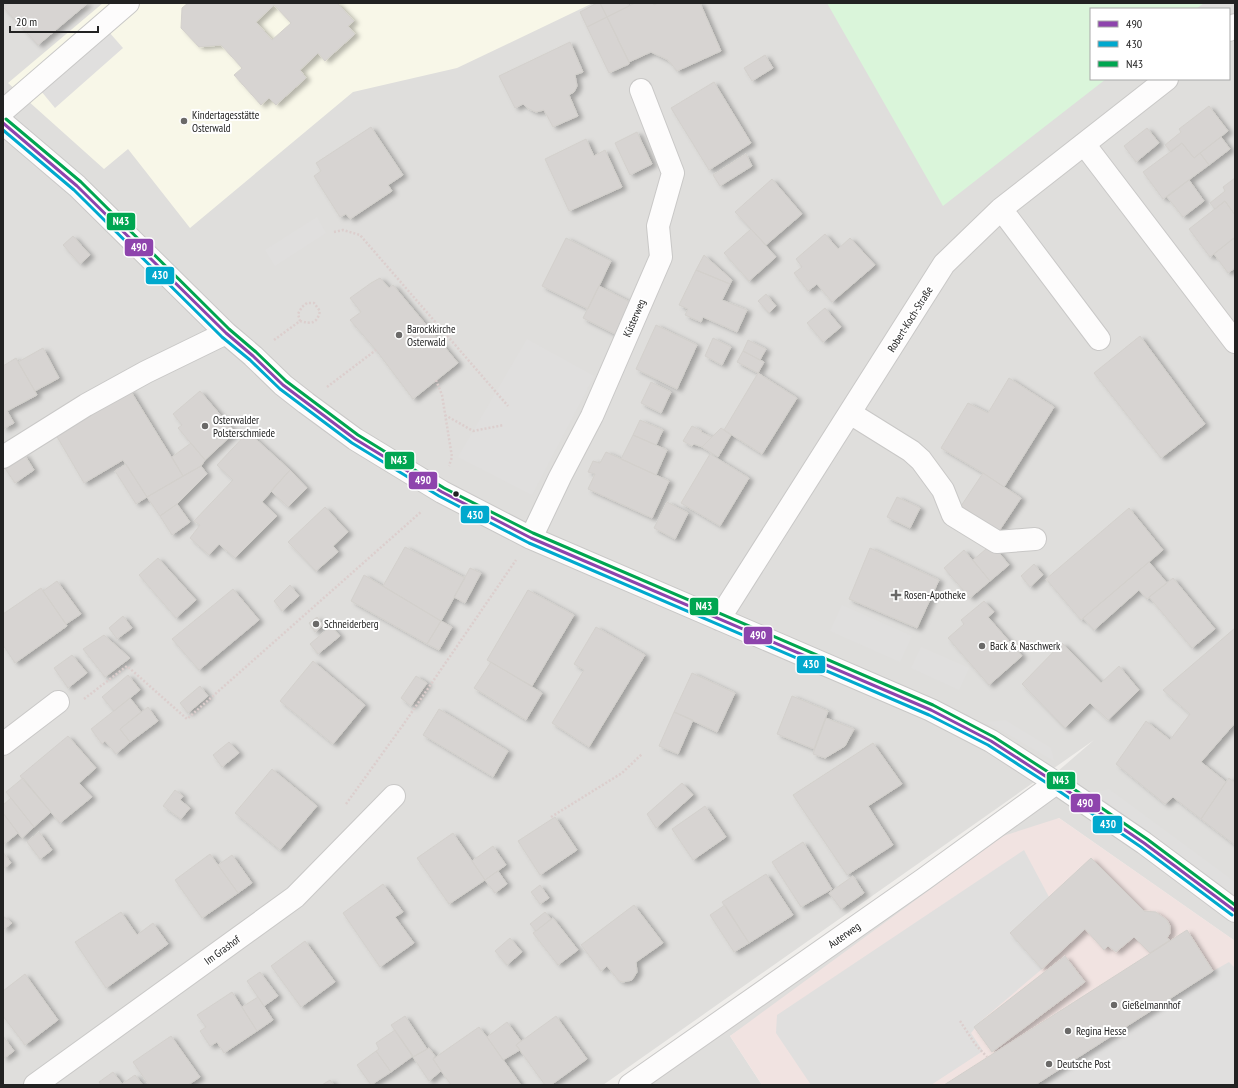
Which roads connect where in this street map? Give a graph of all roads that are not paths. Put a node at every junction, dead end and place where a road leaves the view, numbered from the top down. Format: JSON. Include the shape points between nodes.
{"nodes":[{"id":1,"x":128,"y":3,"type":"edge"},
{"id":2,"x":1166,"y":80,"type":"edge"},
{"id":3,"x":641,"y":90,"type":"dead end"},
{"id":4,"x":3,"y":110,"type":"edge"},
{"id":5,"x":3,"y":123,"type":"edge"},
{"id":6,"x":1084,"y":144,"type":"junction"},
{"id":7,"x":1001,"y":209,"type":"junction"},
{"id":8,"x":226,"y":333,"type":"junction"},
{"id":9,"x":1099,"y":339,"type":"dead end"},
{"id":10,"x":1235,"y":342,"type":"edge"},
{"id":11,"x":850,"y":413,"type":"junction"},
{"id":12,"x":3,"y":457,"type":"edge"},
{"id":13,"x":531,"y":538,"type":"junction"},
{"id":14,"x":1035,"y":539,"type":"dead end"},
{"id":15,"x":719,"y":619,"type":"junction"},
{"id":16,"x":58,"y":702,"type":"road end"},
{"id":17,"x":3,"y":744,"type":"edge"},
{"id":18,"x":1056,"y":783,"type":"junction"},
{"id":19,"x":394,"y":796,"type":"dead end"},
{"id":20,"x":1235,"y":911,"type":"edge"},
{"id":21,"x":35,"y":1085,"type":"edge"},
{"id":22,"x":630,"y":1085,"type":"edge"}],
"edges":[{"from":1,"to":4,"type":"street"},
{"from":2,"to":6,"type":"street","name":"Robert-Koch-Straße"},
{"from":3,"to":13,"type":"street","name":"Küsterweg","via":[[673,173],[658,226],[661,257],[592,416]]},
{"from":5,"to":8,"type":"street","via":[[77,186]]},
{"from":6,"to":7,"type":"street","name":"Robert-Koch-Straße"},
{"from":6,"to":10,"type":"street"},
{"from":7,"to":9,"type":"street"},
{"from":7,"to":11,"type":"street","name":"Robert-Koch-Straße","via":[[944,264]]},
{"from":8,"to":12,"type":"street","via":[[86,404]]},
{"from":8,"to":13,"type":"street","via":[[283,385],[349,435],[442,492]]},
{"from":11,"to":14,"type":"street","via":[[921,460],[943,490],[953,515],[997,542]]},
{"from":11,"to":15,"type":"street","name":"Robert-Koch-Straße"},
{"from":13,"to":15,"type":"street"},
{"from":15,"to":18,"type":"street","via":[[931,710],[991,742]]},
{"from":16,"to":17,"type":"street"},
{"from":18,"to":20,"type":"street","via":[[1144,843]]},
{"from":18,"to":22,"type":"street","name":"Auterweg"},
{"from":19,"to":21,"type":"street","name":"Im Grashof","via":[[294,898]]}]}
